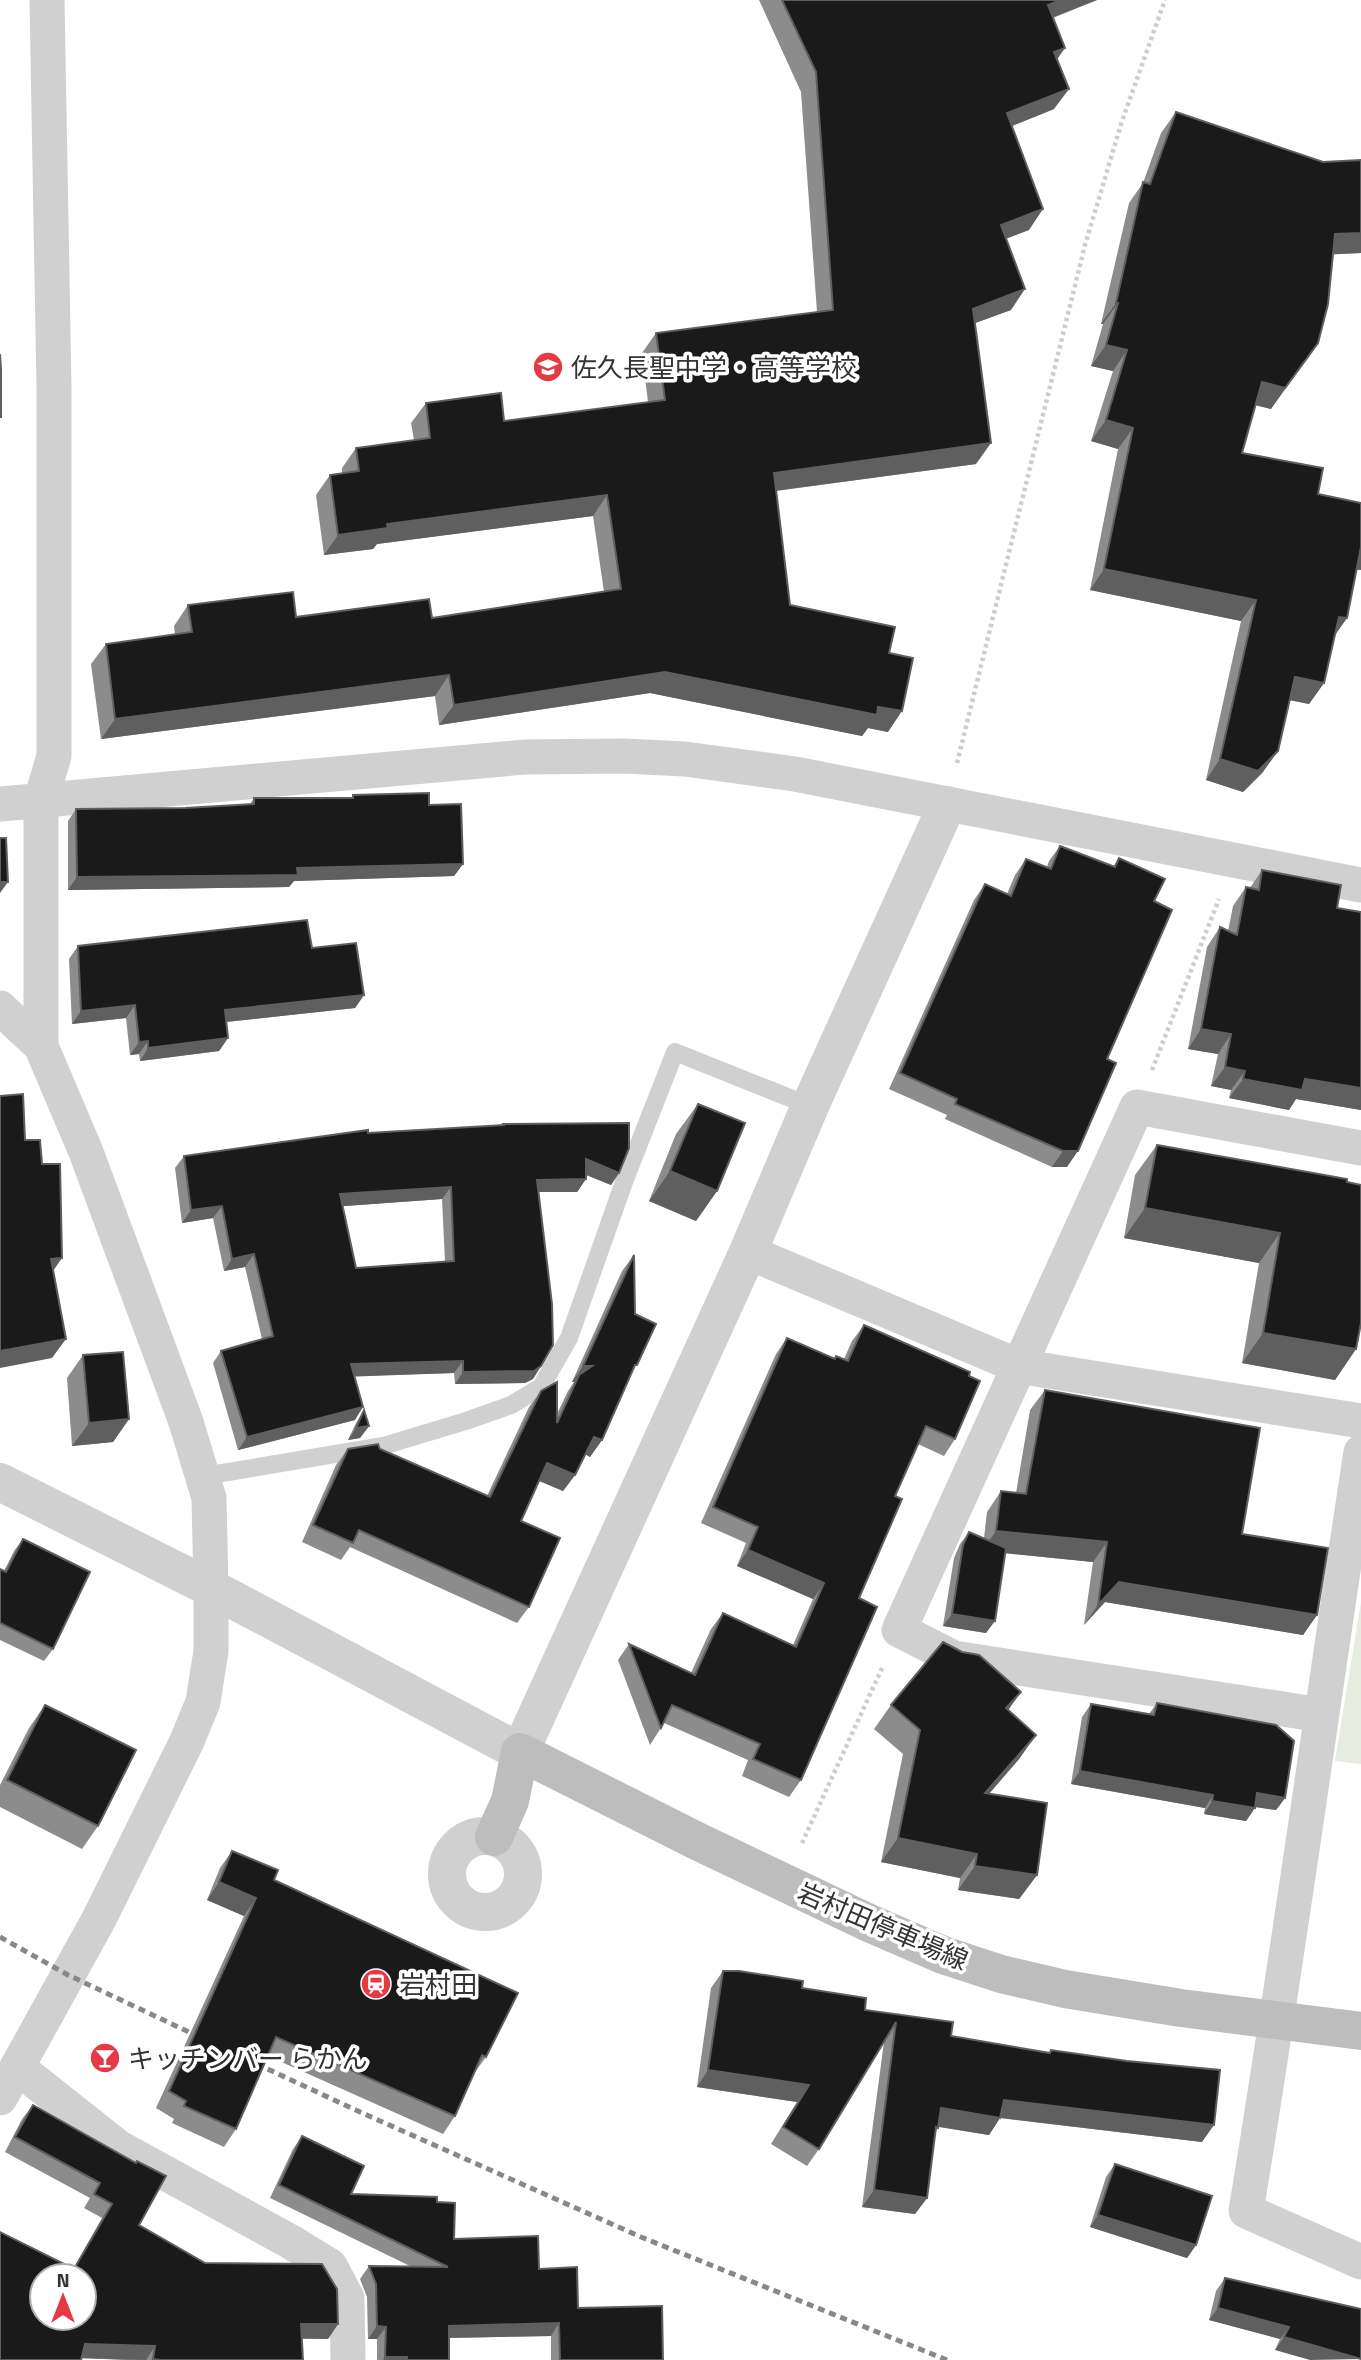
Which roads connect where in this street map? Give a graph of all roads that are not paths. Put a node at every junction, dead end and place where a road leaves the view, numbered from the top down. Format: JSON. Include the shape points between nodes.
{"nodes":[{"id":1,"x":47,"y":0,"type":"edge"},
{"id":2,"x":41,"y":800,"type":"junction"},
{"id":3,"x":0,"y":804,"type":"edge"},
{"id":4,"x":947,"y":805,"type":"junction"},
{"id":5,"x":1361,"y":885,"type":"edge"},
{"id":6,"x":0,"y":1007,"type":"edge"},
{"id":7,"x":41,"y":1046,"type":"junction"},
{"id":8,"x":810,"y":1106,"type":"junction"},
{"id":9,"x":1361,"y":1148,"type":"edge"},
{"id":10,"x":748,"y":1252,"type":"junction"},
{"id":11,"x":1018,"y":1366,"type":"junction"},
{"id":12,"x":1361,"y":1421,"type":"edge"},
{"id":13,"x":1361,"y":1452,"type":"edge"},
{"id":14,"x":204,"y":1476,"type":"junction"},
{"id":15,"x":0,"y":1482,"type":"edge"},
{"id":16,"x":211,"y":1588,"type":"junction"},
{"id":17,"x":1321,"y":1716,"type":"junction"},
{"id":18,"x":520,"y":1752,"type":"junction"},
{"id":19,"x":494,"y":1837,"type":"dead end"},
{"id":20,"x":1278,"y":2020,"type":"junction"},
{"id":21,"x":1361,"y":2031,"type":"edge"},
{"id":22,"x":17,"y":2067,"type":"junction"},
{"id":23,"x":0,"y":2098,"type":"edge"},
{"id":24,"x":1361,"y":2262,"type":"edge"},
{"id":25,"x":348,"y":2360,"type":"edge"}],
"edges":[{"from":1,"to":2,"type":"street","via":[[54,756]]},
{"from":2,"to":3,"type":"street"},
{"from":2,"to":4,"type":"street","via":[[511,758],[624,756],[736,764]]},
{"from":2,"to":7,"type":"street"},
{"from":4,"to":5,"type":"street"},
{"from":4,"to":8,"type":"street"},
{"from":6,"to":7,"type":"street"},
{"from":7,"to":14,"type":"street","via":[[86,1152]]},
{"from":8,"to":10,"type":"street"},
{"from":8,"to":14,"type":"lane","via":[[675,1052],[569,1338],[541,1387],[511,1405],[383,1446]]},
{"from":9,"to":11,"type":"street","via":[[1137,1107]]},
{"from":10,"to":11,"type":"street"},
{"from":10,"to":18,"type":"street"},
{"from":11,"to":12,"type":"street"},
{"from":11,"to":17,"type":"street","via":[[900,1630],[954,1658]]},
{"from":13,"to":17,"type":"street"},
{"from":14,"to":16,"type":"street","via":[[211,1524]]},
{"from":15,"to":16,"type":"street"},
{"from":16,"to":18,"type":"street"},
{"from":16,"to":22,"type":"street","via":[[211,1651],[203,1702],[99,1919]]},
{"from":17,"to":20,"type":"street"},
{"from":18,"to":19,"type":"main road","via":[[510,1801]]},
{"from":18,"to":20,"type":"main road","name":"岩村田停車場線","via":[[784,1883],[943,1955],[1001,1974],[1104,1995]]},
{"from":20,"to":21,"type":"main road","name":"岩村田停車場線"},
{"from":20,"to":24,"type":"street","via":[[1246,2211]]},
{"from":22,"to":23,"type":"street"},
{"from":22,"to":25,"type":"street","via":[[118,2147],[330,2266],[347,2298]]}]}
